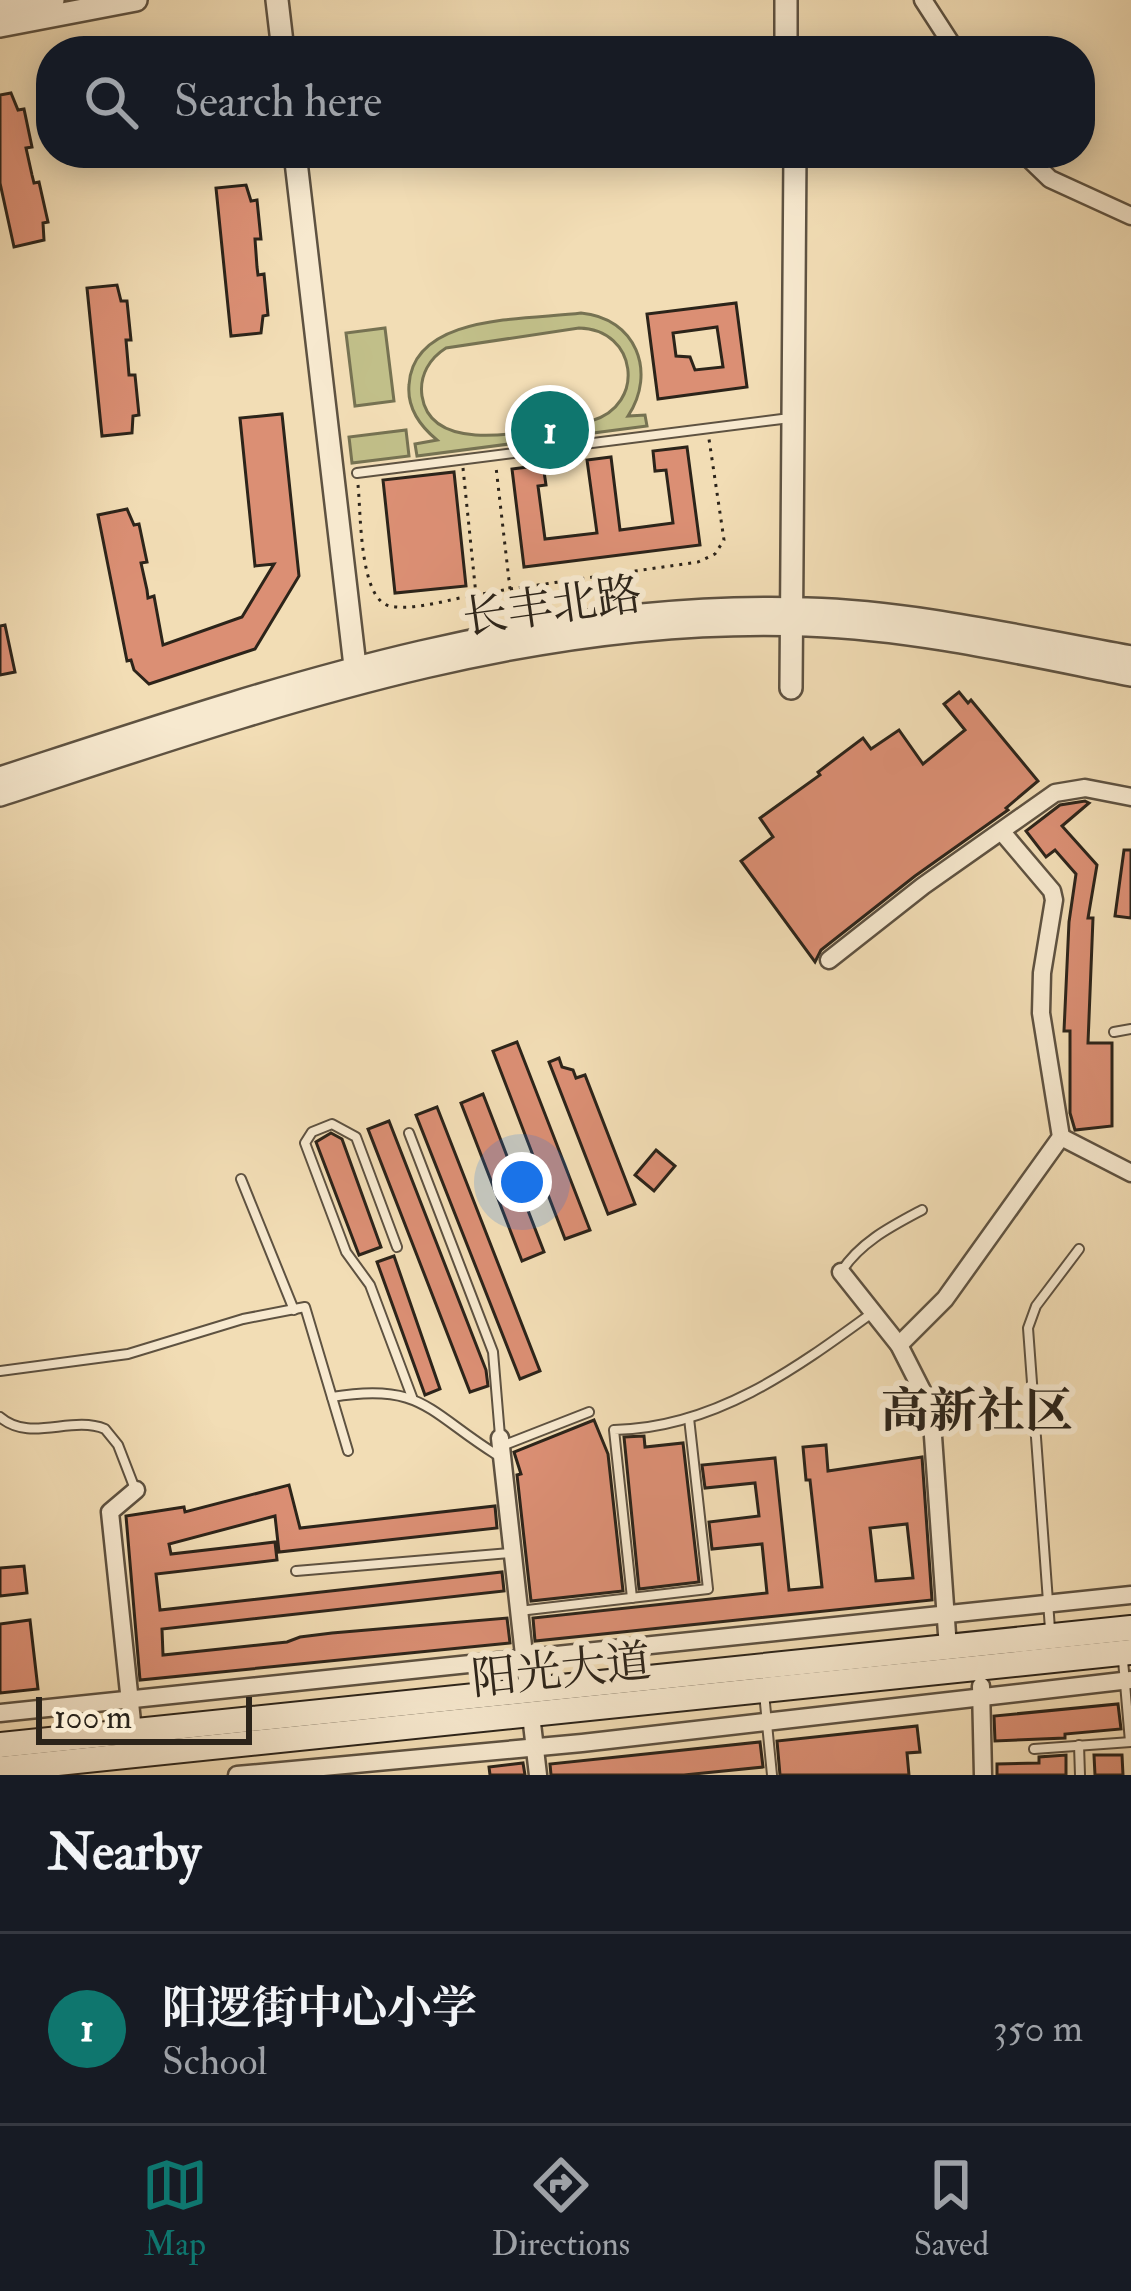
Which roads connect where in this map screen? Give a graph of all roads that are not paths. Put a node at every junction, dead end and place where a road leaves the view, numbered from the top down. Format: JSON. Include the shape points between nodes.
{"nodes":[{"id":1,"x":53,"y":0,"type":"edge"},
{"id":2,"x":136,"y":0,"type":"edge"},
{"id":3,"x":277,"y":0,"type":"edge"},
{"id":4,"x":786,"y":0,"type":"edge"},
{"id":5,"x":797,"y":0,"type":"edge"},
{"id":6,"x":923,"y":0,"type":"edge"},
{"id":7,"x":0,"y":10,"type":"edge"},
{"id":8,"x":0,"y":26,"type":"edge"},
{"id":9,"x":281,"y":36,"type":"edge"},
{"id":10,"x":786,"y":36,"type":"edge"},
{"id":11,"x":796,"y":36,"type":"edge"},
{"id":12,"x":946,"y":36,"type":"edge"},
{"id":13,"x":297,"y":168,"type":"edge"},
{"id":14,"x":784,"y":168,"type":"edge"},
{"id":15,"x":795,"y":168,"type":"edge"},
{"id":16,"x":1039,"y":168,"type":"edge"},
{"id":17,"x":1131,"y":217,"type":"edge"},
{"id":18,"x":782,"y":419,"type":"junction"},
{"id":19,"x":356,"y":473,"type":"road end"},
{"id":20,"x":786,"y":616,"type":"junction"},
{"id":21,"x":1131,"y":658,"type":"edge"},
{"id":22,"x":355,"y":666,"type":"junction"},
{"id":23,"x":1131,"y":675,"type":"edge"},
{"id":24,"x":786,"y":688,"type":"dead end"},
{"id":25,"x":0,"y":778,"type":"edge"},
{"id":26,"x":0,"y":794,"type":"edge"},
{"id":27,"x":1131,"y":797,"type":"edge"},
{"id":28,"x":1002,"y":832,"type":"junction"},
{"id":29,"x":829,"y":960,"type":"dead end"},
{"id":30,"x":1131,"y":1029,"type":"edge"},
{"id":31,"x":1114,"y":1032,"type":"dead end"},
{"id":32,"x":409,"y":1133,"type":"dead end"},
{"id":33,"x":1060,"y":1137,"type":"junction"},
{"id":34,"x":1131,"y":1173,"type":"edge"},
{"id":35,"x":241,"y":1179,"type":"dead end"},
{"id":36,"x":922,"y":1210,"type":"dead end"},
{"id":37,"x":397,"y":1247,"type":"dead end"},
{"id":38,"x":1078,"y":1249,"type":"dead end"},
{"id":39,"x":841,"y":1271,"type":"joint"},
{"id":40,"x":294,"y":1310,"type":"junction"},
{"id":41,"x":874,"y":1312,"type":"junction"},
{"id":42,"x":899,"y":1345,"type":"junction"},
{"id":43,"x":0,"y":1371,"type":"edge"},
{"id":44,"x":412,"y":1396,"type":"junction"},
{"id":45,"x":332,"y":1397,"type":"junction"},
{"id":46,"x":589,"y":1412,"type":"dead end"},
{"id":47,"x":0,"y":1417,"type":"edge"},
{"id":48,"x":689,"y":1418,"type":"junction"},
{"id":49,"x":501,"y":1447,"type":"junction"},
{"id":50,"x":348,"y":1451,"type":"dead end"},
{"id":51,"x":136,"y":1490,"type":"joint"},
{"id":52,"x":512,"y":1553,"type":"junction"},
{"id":53,"x":296,"y":1571,"type":"dead end"},
{"id":54,"x":1131,"y":1595,"type":"edge"},
{"id":55,"x":632,"y":1598,"type":"junction"},
{"id":56,"x":1048,"y":1604,"type":"junction"},
{"id":57,"x":519,"y":1611,"type":"junction"},
{"id":58,"x":946,"y":1614,"type":"junction"},
{"id":59,"x":1131,"y":1628,"type":"edge"},
{"id":60,"x":1051,"y":1637,"type":"junction"},
{"id":61,"x":948,"y":1648,"type":"junction"},
{"id":62,"x":1127,"y":1653,"type":"edge"},
{"id":63,"x":524,"y":1658,"type":"junction"},
{"id":64,"x":981,"y":1668,"type":"junction"},
{"id":65,"x":1128,"y":1680,"type":"edge"},
{"id":66,"x":764,"y":1690,"type":"junction"},
{"id":67,"x":981,"y":1696,"type":"junction"},
{"id":68,"x":130,"y":1698,"type":"junction"},
{"id":69,"x":530,"y":1703,"type":"junction"},
{"id":70,"x":0,"y":1713,"type":"edge"},
{"id":71,"x":766,"y":1721,"type":"junction"},
{"id":72,"x":1131,"y":1742,"type":"edge"},
{"id":73,"x":0,"y":1745,"type":"edge"},
{"id":74,"x":1079,"y":1745,"type":"junction"},
{"id":75,"x":535,"y":1747,"type":"junction"},
{"id":76,"x":1034,"y":1749,"type":"dead end"},
{"id":77,"x":133,"y":1754,"type":"edge"},
{"id":78,"x":0,"y":1769,"type":"edge"},
{"id":79,"x":237,"y":1775,"type":"edge"},
{"id":80,"x":538,"y":1775,"type":"edge"},
{"id":81,"x":772,"y":1775,"type":"edge"},
{"id":82,"x":983,"y":1775,"type":"edge"},
{"id":83,"x":1080,"y":1775,"type":"edge"}],
"edges":[{"from":1,"to":7,"type":"street"},
{"from":2,"to":8,"type":"street"},
{"from":3,"to":9,"type":"street"},
{"from":4,"to":10,"type":"street"},
{"from":5,"to":11,"type":"street"},
{"from":6,"to":12,"type":"street"},
{"from":13,"to":22,"type":"street"},
{"from":14,"to":18,"type":"street"},
{"from":15,"to":20,"type":"street"},
{"from":16,"to":17,"type":"street"},
{"from":18,"to":19,"type":"lane"},
{"from":18,"to":20,"type":"street"},
{"from":20,"to":21,"type":"street","name":"长丰北路","via":[[908,616]]},
{"from":20,"to":22,"type":"street","name":"长丰北路","via":[[691,610],[598,618]]},
{"from":20,"to":23,"type":"street","name":"长丰北路"},
{"from":20,"to":24,"type":"street"},
{"from":20,"to":26,"type":"street","name":"长丰北路","via":[[600,634],[436,662]]},
{"from":22,"to":25,"type":"street","name":"长丰北路"},
{"from":27,"to":28,"type":"street","via":[[1066,790]]},
{"from":28,"to":29,"type":"street"},
{"from":28,"to":33,"type":"street","via":[[1054,900],[1041,1013]]},
{"from":30,"to":31,"type":"lane"},
{"from":32,"to":49,"type":"lane","via":[[493,1352]]},
{"from":33,"to":34,"type":"street"},
{"from":33,"to":42,"type":"street","via":[[945,1299]]},
{"from":35,"to":40,"type":"lane"},
{"from":36,"to":39,"type":"lane","via":[[868,1242]]},
{"from":37,"to":44,"type":"lane","via":[[356,1137],[332,1124],[312,1132],[305,1143],[346,1252],[370,1285]]},
{"from":38,"to":56,"type":"lane","via":[[1028,1328]]},
{"from":39,"to":41,"type":"street"},
{"from":40,"to":43,"type":"lane","via":[[128,1354]]},
{"from":40,"to":45,"type":"lane","via":[[305,1307]]},
{"from":41,"to":42,"type":"street"},
{"from":41,"to":48,"type":"lane","via":[[761,1389]]},
{"from":42,"to":58,"type":"street","via":[[935,1425]]},
{"from":44,"to":45,"type":"lane","via":[[373,1390]]},
{"from":44,"to":49,"type":"lane"},
{"from":45,"to":50,"type":"lane"},
{"from":46,"to":49,"type":"lane"},
{"from":47,"to":51,"type":"lane","via":[[23,1429],[105,1429]]},
{"from":48,"to":55,"type":"lane","via":[[657,1430],[614,1430]]},
{"from":48,"to":55,"type":"lane","via":[[708,1589]]},
{"from":49,"to":52,"type":"street"},
{"from":51,"to":68,"type":"street","via":[[110,1512]]},
{"from":52,"to":53,"type":"lane"},
{"from":52,"to":57,"type":"street"},
{"from":54,"to":56,"type":"street"},
{"from":55,"to":57,"type":"lane"},
{"from":56,"to":58,"type":"street"},
{"from":56,"to":60,"type":"lane"},
{"from":57,"to":63,"type":"street"},
{"from":58,"to":61,"type":"street"},
{"from":58,"to":63,"type":"street"},
{"from":59,"to":60,"type":"main road","name":"阳光大道"},
{"from":60,"to":61,"type":"main road","name":"阳光大道"},
{"from":61,"to":69,"type":"main road","name":"阳光大道"},
{"from":62,"to":64,"type":"main road","name":"阳光大道"},
{"from":62,"to":65,"type":"lane"},
{"from":63,"to":68,"type":"street"},
{"from":63,"to":69,"type":"street"},
{"from":64,"to":66,"type":"main road","name":"阳光大道"},
{"from":64,"to":67,"type":"street"},
{"from":65,"to":67,"type":"street"},
{"from":65,"to":72,"type":"lane"},
{"from":66,"to":69,"type":"main road","name":"阳光大道"},
{"from":66,"to":71,"type":"lane"},
{"from":67,"to":71,"type":"street"},
{"from":67,"to":82,"type":"street"},
{"from":68,"to":70,"type":"street"},
{"from":68,"to":77,"type":"street"},
{"from":69,"to":75,"type":"street"},
{"from":69,"to":77,"type":"main road","name":"阳光大道"},
{"from":71,"to":75,"type":"street"},
{"from":71,"to":81,"type":"lane"},
{"from":72,"to":74,"type":"lane"},
{"from":73,"to":77,"type":"main road","name":"阳光大道"},
{"from":74,"to":76,"type":"lane"},
{"from":74,"to":83,"type":"lane"},
{"from":75,"to":79,"type":"street"},
{"from":75,"to":80,"type":"street"},
{"from":77,"to":78,"type":"main road","name":"阳光大道"}]}
